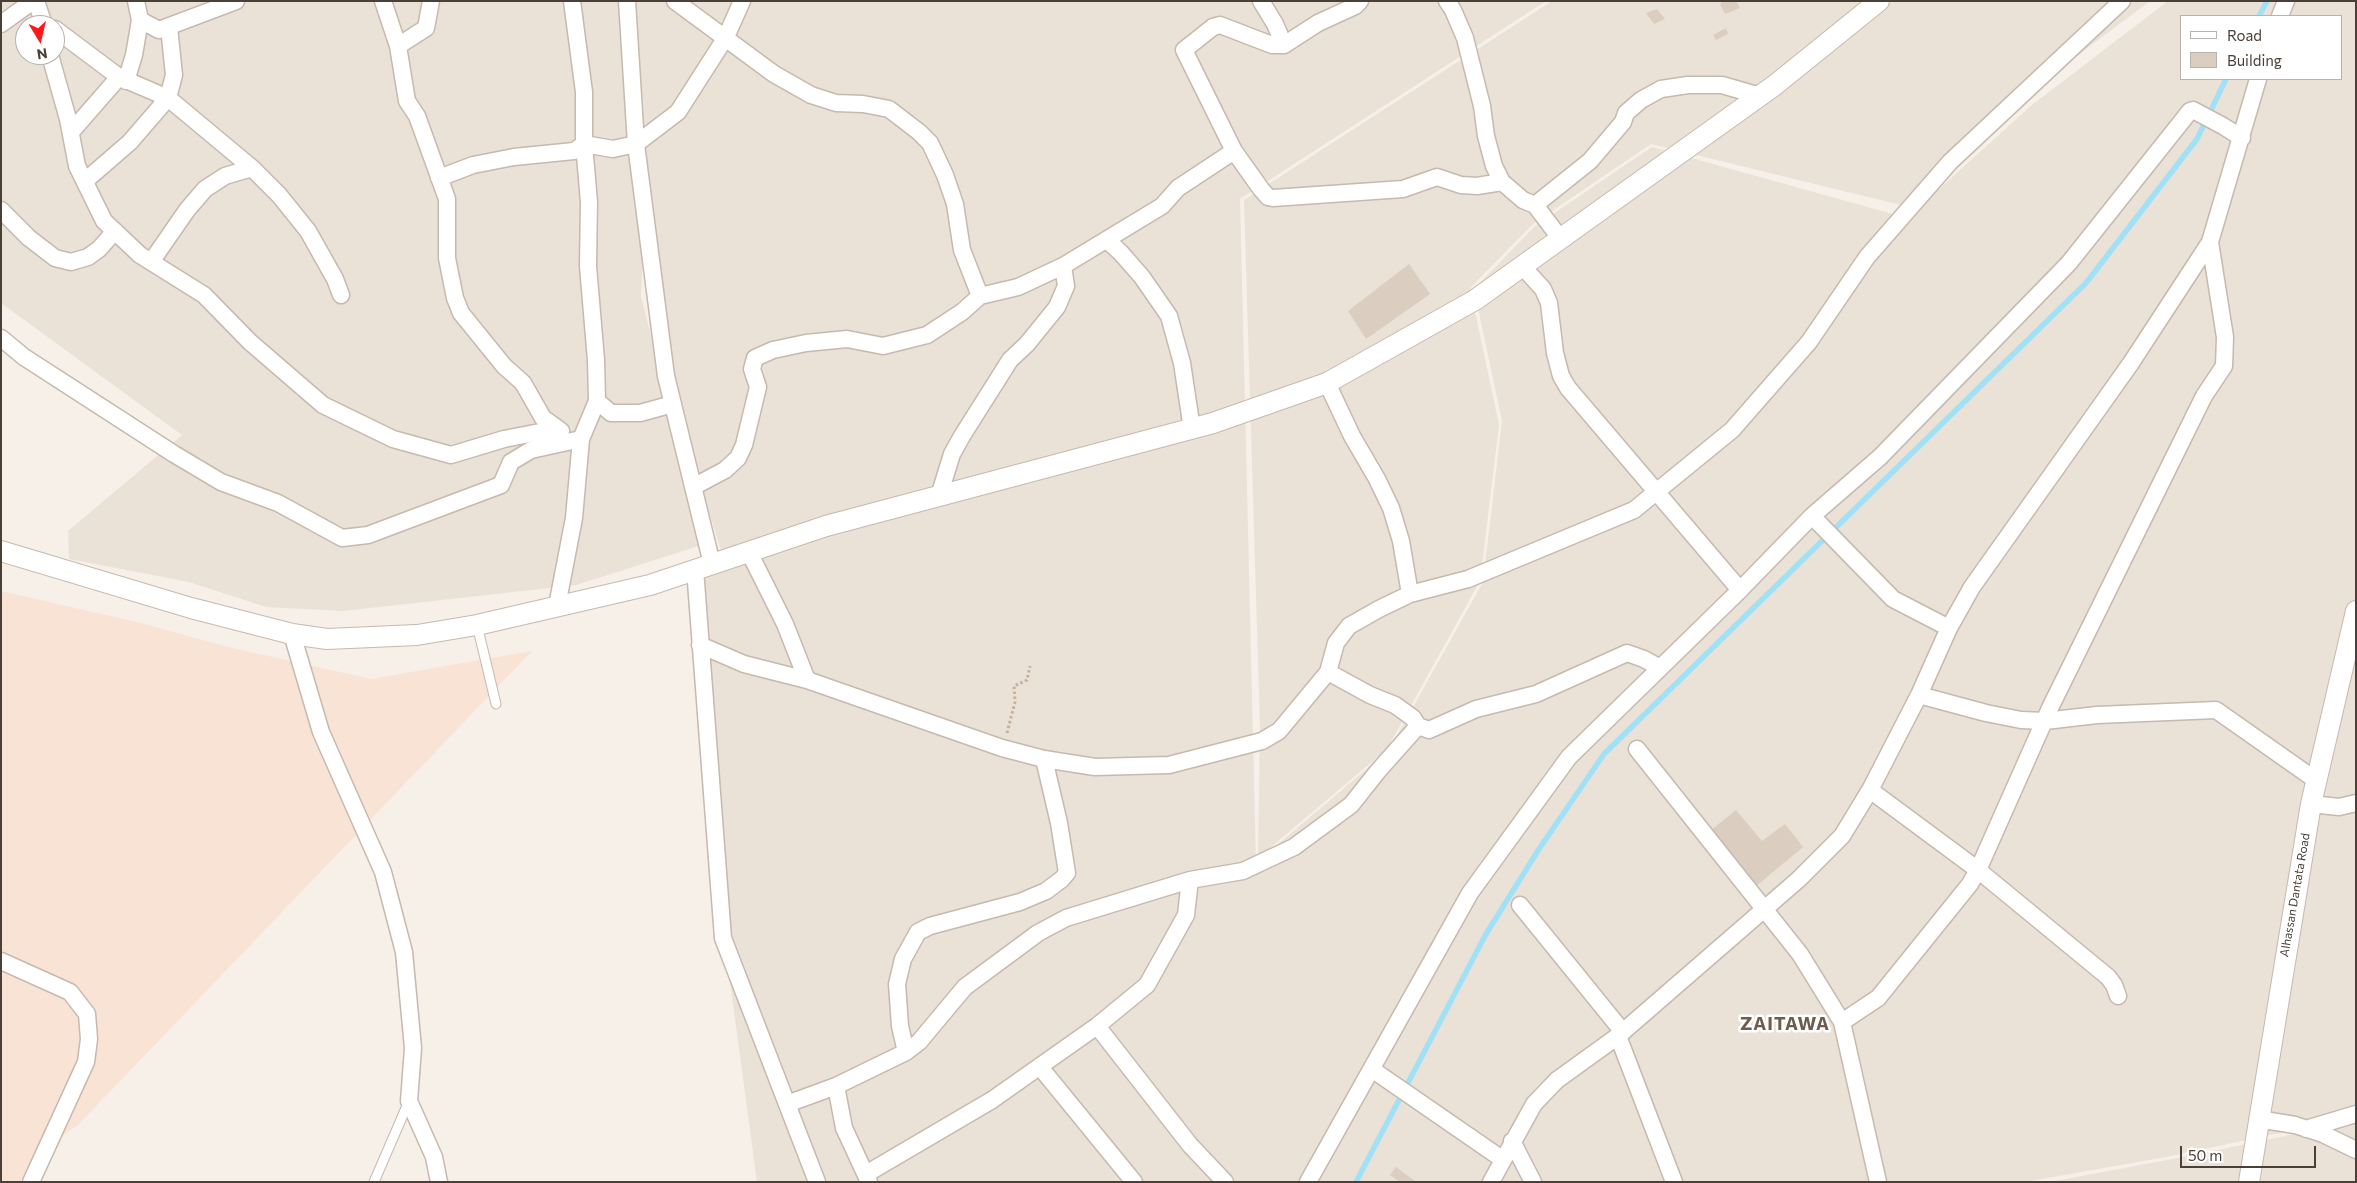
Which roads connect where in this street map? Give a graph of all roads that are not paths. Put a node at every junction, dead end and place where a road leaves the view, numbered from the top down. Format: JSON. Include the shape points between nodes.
{"nodes":[{"id":1,"x":34,"y":1,"type":"edge"},
{"id":2,"x":136,"y":1,"type":"edge"},
{"id":3,"x":236,"y":1,"type":"edge"},
{"id":4,"x":382,"y":1,"type":"edge"},
{"id":5,"x":431,"y":1,"type":"edge"},
{"id":6,"x":572,"y":1,"type":"edge"},
{"id":7,"x":627,"y":1,"type":"edge"},
{"id":8,"x":675,"y":1,"type":"edge"},
{"id":9,"x":742,"y":1,"type":"edge"},
{"id":10,"x":1261,"y":1,"type":"edge"},
{"id":11,"x":1360,"y":1,"type":"edge"},
{"id":12,"x":1447,"y":1,"type":"edge"},
{"id":13,"x":1879,"y":1,"type":"edge"},
{"id":14,"x":2122,"y":1,"type":"edge"},
{"id":15,"x":2286,"y":1,"type":"edge"},
{"id":16,"x":43,"y":15,"type":"edge"},
{"id":17,"x":2280,"y":15,"type":"edge"},
{"id":18,"x":140,"y":20,"type":"junction"},
{"id":19,"x":1,"y":24,"type":"edge"},
{"id":20,"x":169,"y":28,"type":"junction"},
{"id":21,"x":65,"y":37,"type":"edge"},
{"id":22,"x":726,"y":37,"type":"junction"},
{"id":23,"x":1284,"y":45,"type":"junction"},
{"id":24,"x":398,"y":46,"type":"junction"},
{"id":25,"x":53,"y":65,"type":"edge"},
{"id":26,"x":122,"y":79,"type":"junction"},
{"id":27,"x":2258,"y":80,"type":"edge"},
{"id":28,"x":1760,"y":96,"type":"junction"},
{"id":29,"x":168,"y":98,"type":"junction"},
{"id":30,"x":71,"y":132,"type":"junction"},
{"id":31,"x":2242,"y":138,"type":"junction"},
{"id":32,"x":584,"y":144,"type":"junction"},
{"id":33,"x":636,"y":144,"type":"junction"},
{"id":34,"x":1234,"y":151,"type":"junction"},
{"id":35,"x":252,"y":168,"type":"junction"},
{"id":36,"x":439,"y":178,"type":"junction"},
{"id":37,"x":85,"y":181,"type":"junction"},
{"id":38,"x":1502,"y":182,"type":"junction"},
{"id":39,"x":1535,"y":205,"type":"junction"},
{"id":40,"x":1,"y":210,"type":"edge"},
{"id":41,"x":115,"y":231,"type":"junction"},
{"id":42,"x":1560,"y":238,"type":"junction"},
{"id":43,"x":1108,"y":241,"type":"junction"},
{"id":44,"x":2210,"y":242,"type":"junction"},
{"id":45,"x":151,"y":262,"type":"junction"},
{"id":46,"x":1063,"y":266,"type":"junction"},
{"id":47,"x":1522,"y":266,"type":"junction"},
{"id":48,"x":341,"y":295,"type":"dead end"},
{"id":49,"x":980,"y":296,"type":"junction"},
{"id":50,"x":1,"y":338,"type":"edge"},
{"id":51,"x":1327,"y":382,"type":"junction"},
{"id":52,"x":597,"y":401,"type":"junction"},
{"id":53,"x":673,"y":404,"type":"junction"},
{"id":54,"x":555,"y":429,"type":"junction"},
{"id":55,"x":1192,"y":429,"type":"junction"},
{"id":56,"x":581,"y":440,"type":"junction"},
{"id":57,"x":693,"y":487,"type":"junction"},
{"id":58,"x":1658,"y":492,"type":"junction"},
{"id":59,"x":939,"y":496,"type":"junction"},
{"id":60,"x":1816,"y":520,"type":"junction"},
{"id":61,"x":1,"y":551,"type":"edge"},
{"id":62,"x":749,"y":552,"type":"junction"},
{"id":63,"x":704,"y":567,"type":"junction"},
{"id":64,"x":1740,"y":590,"type":"junction"},
{"id":65,"x":1410,"y":594,"type":"junction"},
{"id":66,"x":557,"y":606,"type":"junction"},
{"id":67,"x":2356,"y":611,"type":"edge"},
{"id":68,"x":477,"y":625,"type":"junction"},
{"id":69,"x":1949,"y":628,"type":"junction"},
{"id":70,"x":292,"y":634,"type":"junction"},
{"id":71,"x":700,"y":645,"type":"junction"},
{"id":72,"x":1660,"y":668,"type":"junction"},
{"id":73,"x":1328,"y":672,"type":"junction"},
{"id":74,"x":807,"y":680,"type":"junction"},
{"id":75,"x":1919,"y":695,"type":"junction"},
{"id":76,"x":496,"y":704,"type":"dead end"},
{"id":77,"x":2045,"y":721,"type":"junction"},
{"id":78,"x":1418,"y":726,"type":"junction"},
{"id":79,"x":1637,"y":749,"type":"dead end"},
{"id":80,"x":1044,"y":759,"type":"junction"},
{"id":81,"x":2316,"y":781,"type":"junction"},
{"id":82,"x":1870,"y":790,"type":"junction"},
{"id":83,"x":2356,"y":803,"type":"edge"},
{"id":84,"x":2311,"y":804,"type":"junction"},
{"id":85,"x":1978,"y":870,"type":"junction"},
{"id":86,"x":1190,"y":880,"type":"junction"},
{"id":87,"x":1520,"y":905,"type":"dead end"},
{"id":88,"x":1764,"y":909,"type":"junction"},
{"id":89,"x":1,"y":961,"type":"edge"},
{"id":90,"x":2118,"y":996,"type":"dead end"},
{"id":91,"x":1842,"y":1022,"type":"junction"},
{"id":92,"x":1097,"y":1026,"type":"junction"},
{"id":93,"x":1620,"y":1034,"type":"junction"},
{"id":94,"x":906,"y":1052,"type":"junction"},
{"id":95,"x":1040,"y":1066,"type":"junction"},
{"id":96,"x":1378,"y":1074,"type":"junction"},
{"id":97,"x":836,"y":1086,"type":"junction"},
{"id":98,"x":409,"y":1101,"type":"junction"},
{"id":99,"x":787,"y":1104,"type":"junction"},
{"id":100,"x":2356,"y":1114,"type":"edge"},
{"id":101,"x":2258,"y":1119,"type":"junction"},
{"id":102,"x":2306,"y":1129,"type":"junction"},
{"id":103,"x":1512,"y":1141,"type":"junction"},
{"id":104,"x":2356,"y":1150,"type":"edge"},
{"id":105,"x":1502,"y":1159,"type":"junction"},
{"id":106,"x":867,"y":1178,"type":"edge"},
{"id":107,"x":1126,"y":1180,"type":"edge"},
{"id":108,"x":31,"y":1182,"type":"edge"},
{"id":109,"x":374,"y":1182,"type":"edge"},
{"id":110,"x":439,"y":1182,"type":"edge"},
{"id":111,"x":817,"y":1182,"type":"edge"},
{"id":112,"x":1224,"y":1182,"type":"edge"},
{"id":113,"x":1308,"y":1182,"type":"edge"},
{"id":114,"x":1491,"y":1182,"type":"edge"},
{"id":115,"x":1533,"y":1182,"type":"edge"},
{"id":116,"x":1674,"y":1182,"type":"edge"},
{"id":117,"x":1878,"y":1182,"type":"edge"},
{"id":118,"x":2249,"y":1182,"type":"edge"}],
"edges":[{"from":1,"to":16,"type":"street"},
{"from":1,"to":19,"type":"street"},
{"from":2,"to":18,"type":"street"},
{"from":3,"to":20,"type":"street"},
{"from":4,"to":24,"type":"street"},
{"from":5,"to":24,"type":"street","via":[[426,28]]},
{"from":6,"to":32,"type":"street","via":[[584,92]]},
{"from":7,"to":33,"type":"street"},
{"from":8,"to":22,"type":"street"},
{"from":9,"to":22,"type":"street"},
{"from":10,"to":23,"type":"street","via":[[1276,24]]},
{"from":11,"to":23,"type":"street"},
{"from":12,"to":38,"type":"street","via":[[1465,38],[1486,136]]},
{"from":13,"to":28,"type":"street"},
{"from":14,"to":58,"type":"street","via":[[1950,162],[1867,257],[1809,342],[1732,430]]},
{"from":15,"to":17,"type":"street"},
{"from":18,"to":20,"type":"street","via":[[159,30]]},
{"from":18,"to":26,"type":"street","via":[[134,55]]},
{"from":20,"to":29,"type":"street","via":[[174,75]]},
{"from":21,"to":26,"type":"street"},
{"from":22,"to":33,"type":"street","via":[[678,112]]},
{"from":22,"to":49,"type":"street","via":[[774,74],[810,95],[836,103],[889,109],[930,143],[955,204],[962,250]]},
{"from":23,"to":34,"type":"street","via":[[1272,45],[1220,25],[1184,50]]},
{"from":24,"to":36,"type":"street","via":[[407,101],[418,116]]},
{"from":25,"to":30,"type":"street"},
{"from":26,"to":29,"type":"street"},
{"from":26,"to":30,"type":"street"},
{"from":27,"to":31,"type":"street"},
{"from":28,"to":39,"type":"street","via":[[1722,85],[1661,89],[1626,113],[1590,161]]},
{"from":28,"to":42,"type":"street"},
{"from":29,"to":35,"type":"street"},
{"from":29,"to":37,"type":"street","via":[[130,142]]},
{"from":30,"to":37,"type":"street","via":[[78,166]]},
{"from":31,"to":44,"type":"street"},
{"from":31,"to":60,"type":"street","via":[[2190,111],[2069,263]]},
{"from":32,"to":33,"type":"street","via":[[613,149]]},
{"from":32,"to":36,"type":"street","via":[[574,151],[474,165]]},
{"from":32,"to":52,"type":"street"},
{"from":33,"to":53,"type":"street","via":[[666,376]]},
{"from":34,"to":38,"type":"street","via":[[1265,193],[1274,198],[1403,189],[1437,177],[1461,186]]},
{"from":34,"to":43,"type":"street","via":[[1178,188],[1162,206]]},
{"from":35,"to":45,"type":"street","via":[[225,176],[205,189]]},
{"from":35,"to":48,"type":"street","via":[[308,231]]},
{"from":36,"to":54,"type":"street","via":[[447,199],[447,258],[461,314],[504,366],[523,383],[543,418]]},
{"from":37,"to":41,"type":"street","via":[[104,221]]},
{"from":38,"to":39,"type":"street","via":[[1523,200]]},
{"from":39,"to":42,"type":"street"},
{"from":40,"to":41,"type":"street","via":[[55,258],[71,262],[94,253]]},
{"from":41,"to":45,"type":"street"},
{"from":42,"to":47,"type":"street"},
{"from":43,"to":46,"type":"street"},
{"from":43,"to":55,"type":"street","via":[[1142,277],[1169,316],[1182,363]]},
{"from":44,"to":69,"type":"street","via":[[2131,363],[1972,587]]},
{"from":44,"to":77,"type":"street","via":[[2225,337],[2224,366],[2204,396]]},
{"from":45,"to":54,"type":"street","via":[[204,295],[250,342],[324,405],[393,438],[451,455],[504,439]]},
{"from":46,"to":49,"type":"street","via":[[1018,287]]},
{"from":46,"to":59,"type":"street","via":[[1066,286],[1056,307],[1010,360],[962,436],[952,454]]},
{"from":47,"to":51,"type":"street","via":[[1474,300]]},
{"from":47,"to":58,"type":"street","via":[[1543,289],[1549,303],[1555,353],[1568,388]]},
{"from":49,"to":57,"type":"street","via":[[927,335],[883,346],[847,339],[806,343],[773,350],[755,358],[752,369],[758,387],[738,458],[725,470]]},
{"from":50,"to":56,"type":"street","via":[[24,357],[221,482],[278,503],[342,538],[368,535],[501,485],[510,462],[531,450]]},
{"from":51,"to":55,"type":"street"},
{"from":51,"to":65,"type":"street","via":[[1391,508],[1401,541]]},
{"from":52,"to":53,"type":"street","via":[[611,413],[640,413]]},
{"from":52,"to":56,"type":"street"},
{"from":53,"to":57,"type":"street"},
{"from":54,"to":56,"type":"street"},
{"from":55,"to":59,"type":"street"},
{"from":56,"to":66,"type":"street","via":[[574,518]]},
{"from":57,"to":63,"type":"street"},
{"from":58,"to":64,"type":"street"},
{"from":58,"to":65,"type":"street","via":[[1634,510],[1477,575]]},
{"from":59,"to":62,"type":"street","via":[[826,526]]},
{"from":60,"to":64,"type":"street"},
{"from":60,"to":69,"type":"street","via":[[1893,599]]},
{"from":61,"to":70,"type":"street","via":[[191,608]]},
{"from":62,"to":63,"type":"street"},
{"from":62,"to":74,"type":"street","via":[[785,624]]},
{"from":63,"to":66,"type":"street","via":[[650,585]]},
{"from":63,"to":71,"type":"street"},
{"from":64,"to":72,"type":"street"},
{"from":65,"to":73,"type":"street","via":[[1349,626],[1336,644]]},
{"from":66,"to":68,"type":"street"},
{"from":67,"to":81,"type":"street","name":"Alhassan Dantata Road"},
{"from":68,"to":70,"type":"street","via":[[417,635],[361,638],[328,639]]},
{"from":68,"to":76,"type":"lane"},
{"from":69,"to":75,"type":"street"},
{"from":70,"to":98,"type":"street","via":[[321,732],[383,872],[404,952],[413,1048]]},
{"from":71,"to":74,"type":"street","via":[[744,664]]},
{"from":71,"to":99,"type":"street","via":[[723,938]]},
{"from":72,"to":78,"type":"street","via":[[1627,653],[1536,694],[1469,711],[1433,730]]},
{"from":72,"to":96,"type":"street","via":[[1569,757],[1470,893]]},
{"from":73,"to":78,"type":"street","via":[[1395,705]]},
{"from":73,"to":80,"type":"street","via":[[1279,731],[1262,741],[1169,765],[1095,766]]},
{"from":74,"to":80,"type":"street","via":[[1002,748]]},
{"from":75,"to":77,"type":"street","via":[[1986,713]]},
{"from":75,"to":82,"type":"street"},
{"from":77,"to":81,"type":"street","via":[[2097,715],[2216,710]]},
{"from":77,"to":85,"type":"street"},
{"from":78,"to":86,"type":"street","via":[[1352,805],[1294,847],[1243,871]]},
{"from":79,"to":88,"type":"street"},
{"from":80,"to":94,"type":"street","via":[[1059,823],[1066,873],[1046,891],[1020,902],[918,932],[903,960],[897,984],[900,1026]]},
{"from":81,"to":84,"type":"street","name":"Alhassan Dantata Road"},
{"from":82,"to":85,"type":"street"},
{"from":82,"to":88,"type":"street","via":[[1842,836]]},
{"from":83,"to":84,"type":"street","via":[[2339,806]]},
{"from":84,"to":101,"type":"street","name":"Alhassan Dantata Road"},
{"from":85,"to":90,"type":"street","via":[[2108,977]]},
{"from":85,"to":91,"type":"street","via":[[1878,998]]},
{"from":86,"to":92,"type":"street","via":[[1186,915],[1147,985]]},
{"from":86,"to":94,"type":"street","via":[[1066,918],[1038,933],[965,987],[919,1042]]},
{"from":87,"to":93,"type":"street"},
{"from":88,"to":91,"type":"street","via":[[1800,954]]},
{"from":88,"to":93,"type":"street"},
{"from":89,"to":108,"type":"street","via":[[70,992],[87,1014],[89,1039],[86,1062]]},
{"from":91,"to":117,"type":"street"},
{"from":92,"to":95,"type":"street"},
{"from":92,"to":112,"type":"street"},
{"from":93,"to":103,"type":"street","via":[[1558,1080],[1534,1104]]},
{"from":93,"to":116,"type":"street"},
{"from":94,"to":97,"type":"street"},
{"from":95,"to":106,"type":"street"},
{"from":95,"to":107,"type":"street"},
{"from":96,"to":105,"type":"street"},
{"from":96,"to":113,"type":"street"},
{"from":97,"to":99,"type":"street"},
{"from":97,"to":106,"type":"street","via":[[844,1128]]},
{"from":98,"to":109,"type":"lane"},
{"from":98,"to":110,"type":"street","via":[[434,1157]]},
{"from":99,"to":111,"type":"street"},
{"from":100,"to":102,"type":"street"},
{"from":101,"to":102,"type":"street"},
{"from":101,"to":118,"type":"street","name":"Alhassan Dantata Road"},
{"from":102,"to":104,"type":"street"},
{"from":103,"to":105,"type":"street"},
{"from":103,"to":115,"type":"street"},
{"from":105,"to":114,"type":"street"}]}
